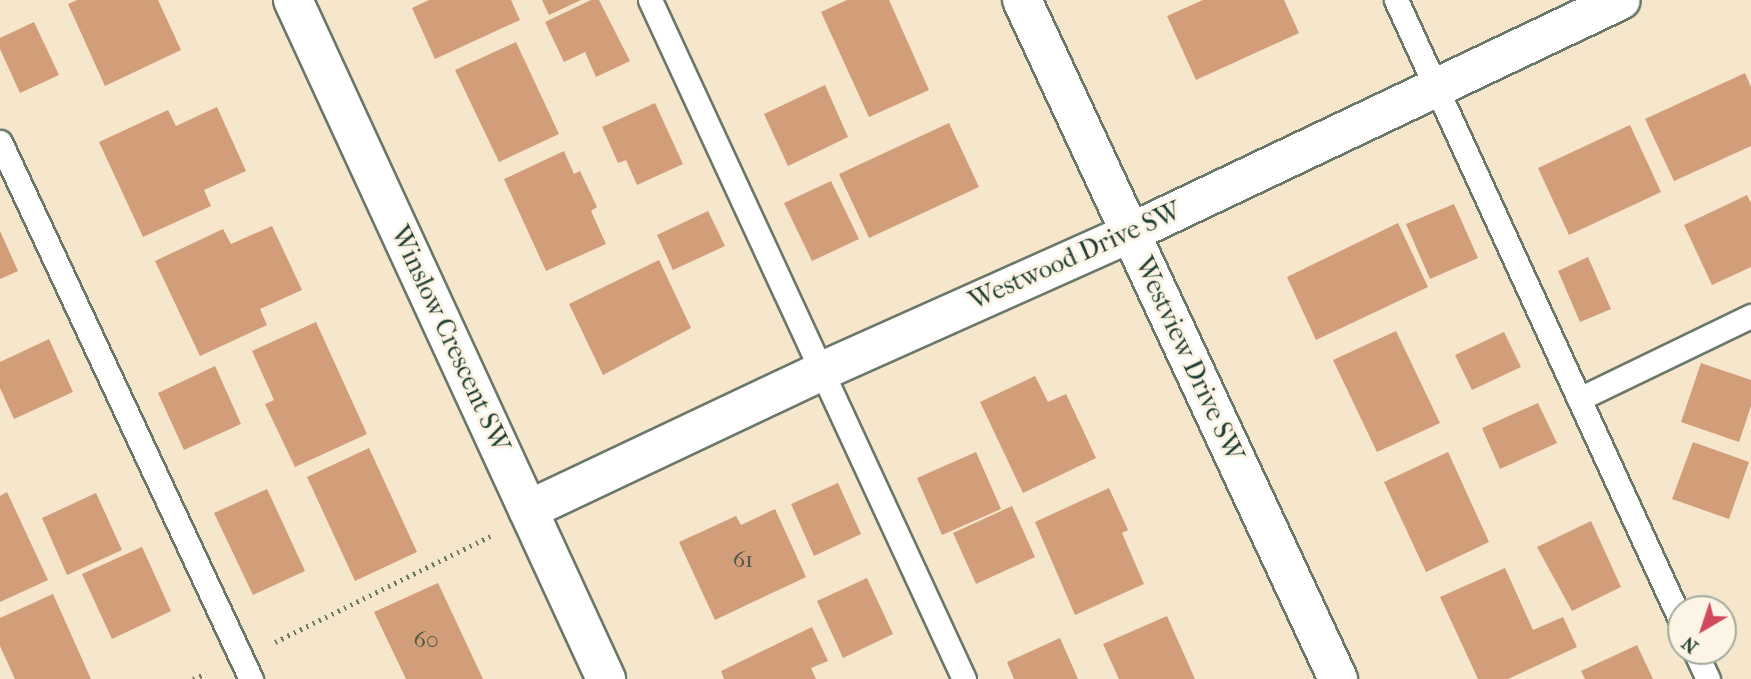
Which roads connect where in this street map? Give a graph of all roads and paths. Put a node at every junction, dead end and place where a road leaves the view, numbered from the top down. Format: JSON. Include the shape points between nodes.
{"nodes":[{"id":1,"x":293,"y":0,"type":"edge"},
{"id":2,"x":650,"y":0,"type":"edge"},
{"id":3,"x":1022,"y":0,"type":"edge"},
{"id":4,"x":1396,"y":0,"type":"edge"},
{"id":5,"x":1621,"y":0,"type":"edge"},
{"id":6,"x":1436,"y":87,"type":"junction"},
{"id":7,"x":0,"y":142,"type":"edge"},
{"id":8,"x":1130,"y":233,"type":"junction"},
{"id":9,"x":1751,"y":316,"type":"edge"},
{"id":10,"x":822,"y":371,"type":"junction"},
{"id":11,"x":1578,"y":399,"type":"junction"},
{"id":12,"x":528,"y":510,"type":"junction"},
{"id":13,"x":1669,"y":595,"type":"edge"},
{"id":14,"x":246,"y":669,"type":"edge"},
{"id":15,"x":193,"y":679,"type":"edge"},
{"id":16,"x":606,"y":679,"type":"edge"},
{"id":17,"x":964,"y":679,"type":"edge"},
{"id":18,"x":1338,"y":679,"type":"edge"}],
"edges":[{"from":1,"to":12,"type":"street","name":"Winslow Crescent SW"},
{"from":2,"to":10,"type":"lane"},
{"from":3,"to":8,"type":"street","name":"Westview Drive SW"},
{"from":4,"to":6,"type":"lane"},
{"from":5,"to":6,"type":"street","name":"Westwood Drive SW"},
{"from":6,"to":8,"type":"street","name":"Westwood Drive SW"},
{"from":6,"to":11,"type":"lane"},
{"from":7,"to":14,"type":"lane"},
{"from":8,"to":10,"type":"street","name":"Westwood Drive SW"},
{"from":8,"to":18,"type":"street","name":"Westview Drive SW"},
{"from":9,"to":11,"type":"lane"},
{"from":10,"to":12,"type":"street","name":"Westwood Drive SW"},
{"from":10,"to":17,"type":"lane"},
{"from":11,"to":13,"type":"lane"},
{"from":12,"to":14,"type":"path","via":[[481,541]]},
{"from":12,"to":16,"type":"street","name":"Winslow Crescent SW"},
{"from":14,"to":15,"type":"path"}]}
